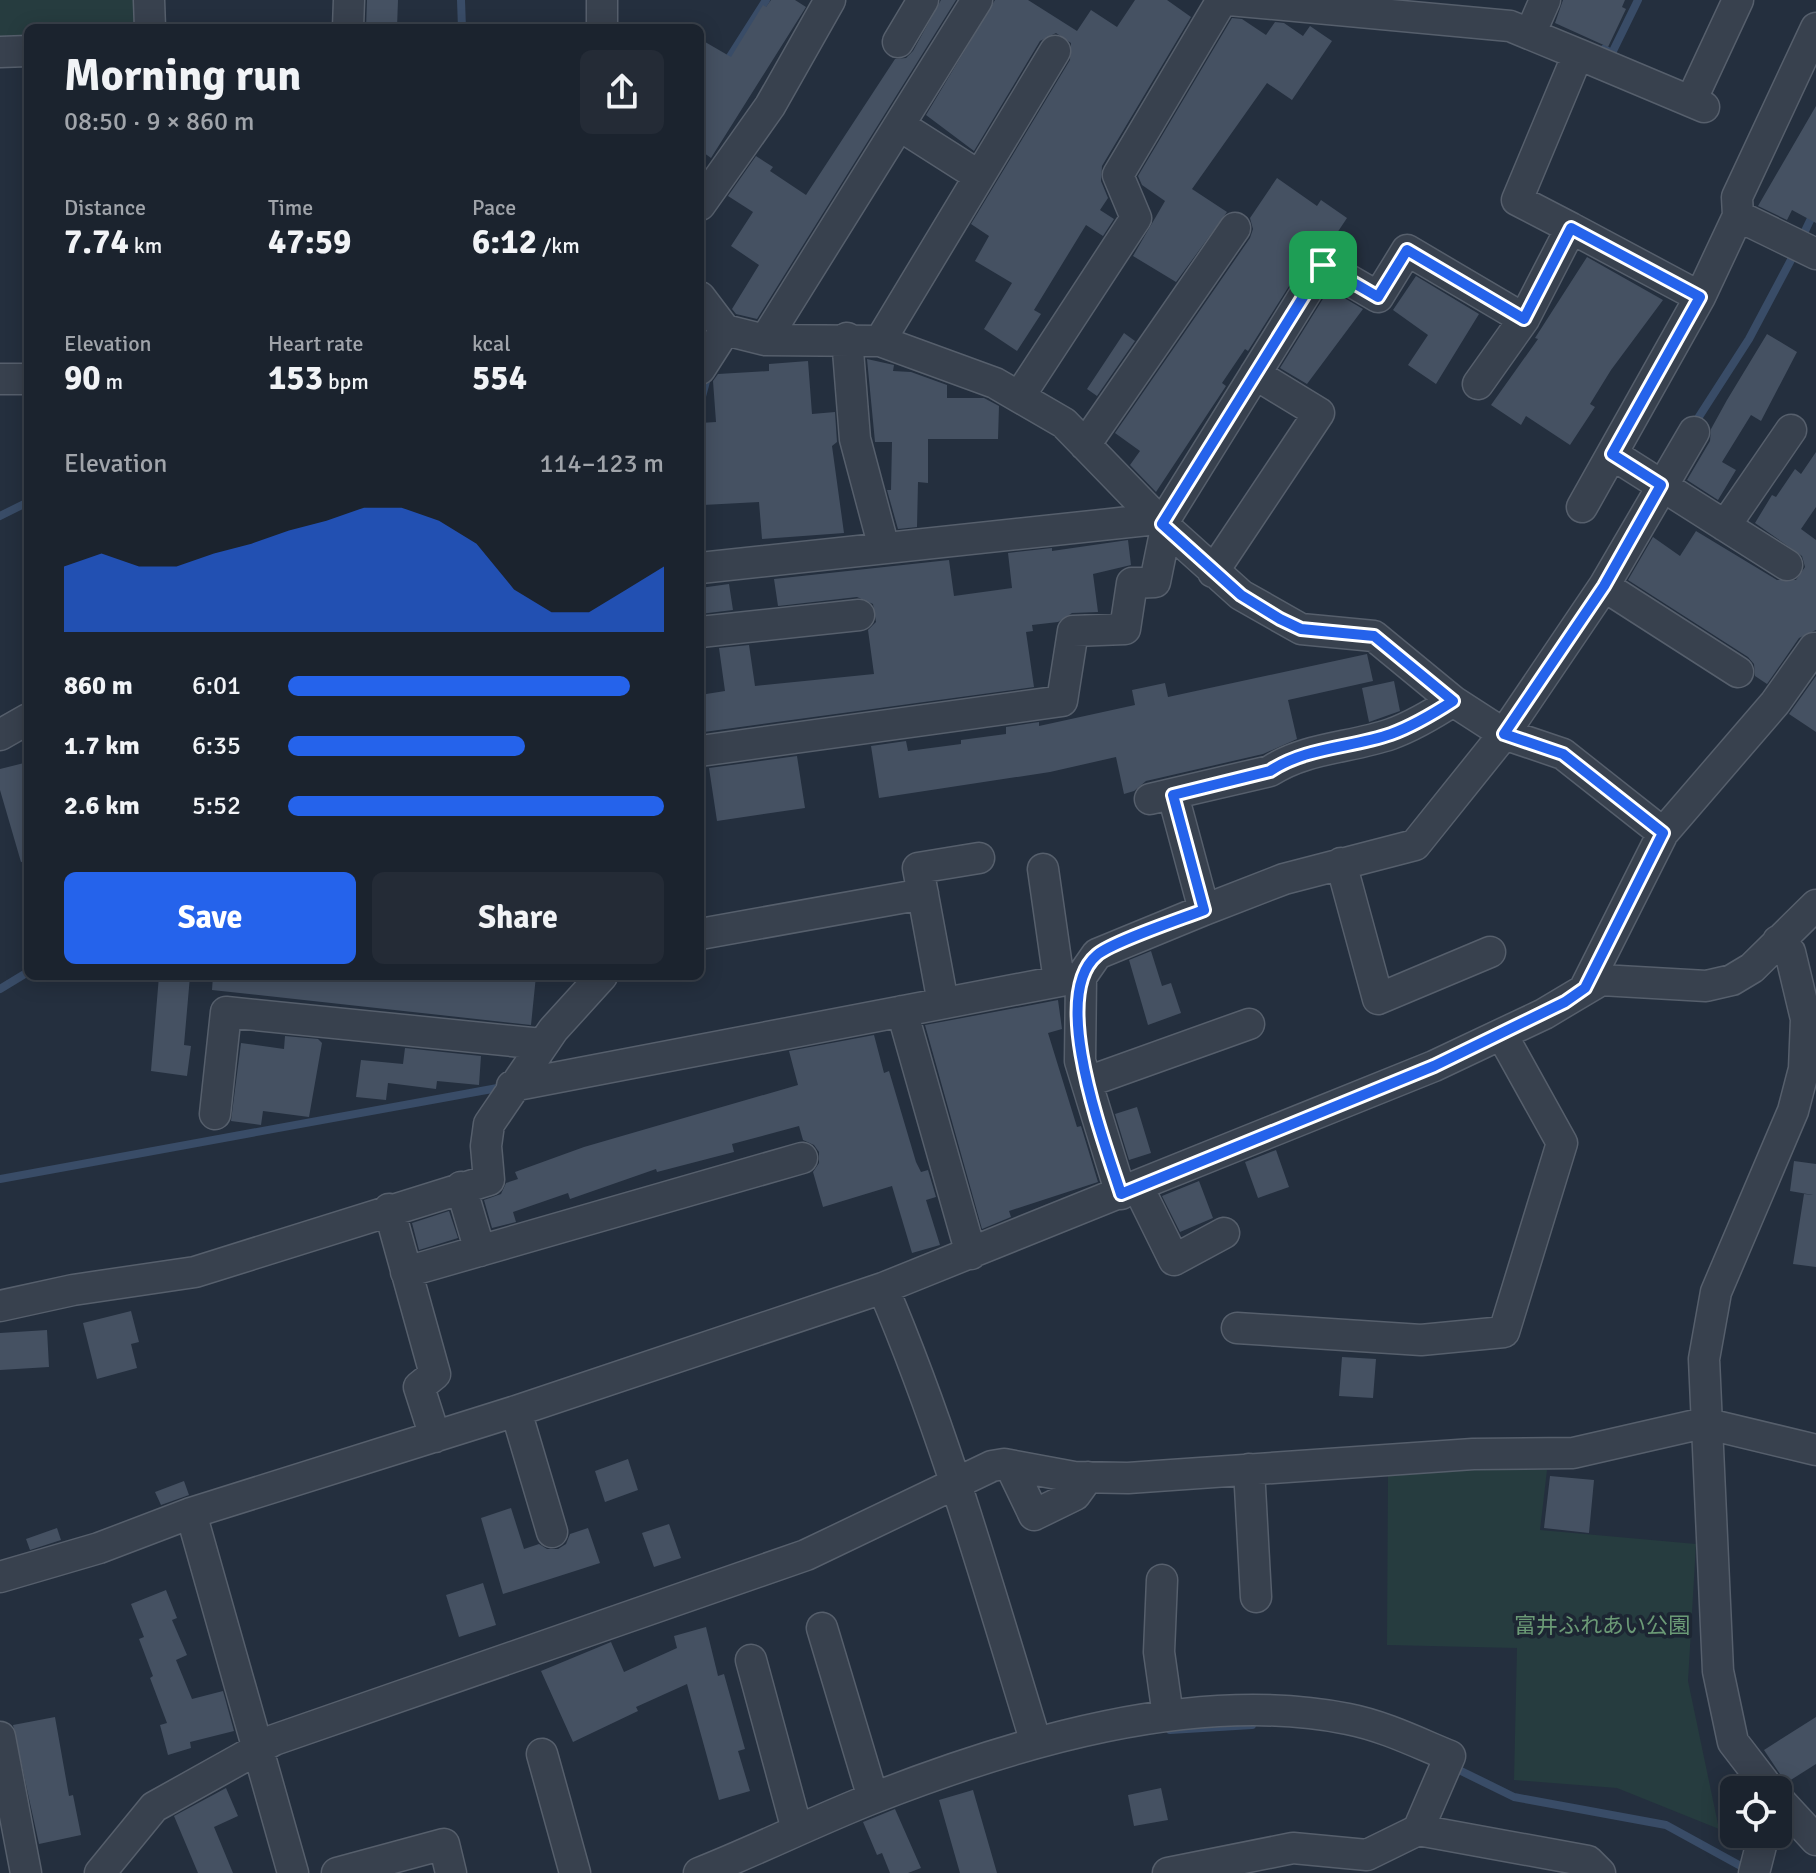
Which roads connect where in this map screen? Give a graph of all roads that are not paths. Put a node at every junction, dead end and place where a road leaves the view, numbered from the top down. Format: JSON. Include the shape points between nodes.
{"nodes":[{"id":1,"x":149,"y":0,"type":"edge"},
{"id":2,"x":349,"y":0,"type":"edge"},
{"id":3,"x":602,"y":0,"type":"edge"},
{"id":4,"x":830,"y":0,"type":"edge"},
{"id":5,"x":923,"y":0,"type":"edge"},
{"id":6,"x":977,"y":0,"type":"edge"},
{"id":7,"x":1222,"y":0,"type":"edge"},
{"id":8,"x":1229,"y":0,"type":"edge"},
{"id":9,"x":1545,"y":0,"type":"edge"},
{"id":10,"x":1738,"y":0,"type":"edge"},
{"id":11,"x":150,"y":24,"type":"edge"},
{"id":12,"x":348,"y":24,"type":"edge"},
{"id":13,"x":602,"y":24,"type":"edge"},
{"id":14,"x":1816,"y":28,"type":"edge"},
{"id":15,"x":1531,"y":32,"type":"junction"},
{"id":16,"x":898,"y":42,"type":"dead end"},
{"id":17,"x":24,"y":51,"type":"edge"},
{"id":18,"x":1055,"y":51,"type":"dead end"},
{"id":19,"x":0,"y":52,"type":"edge"},
{"id":20,"x":1578,"y":54,"type":"junction"},
{"id":21,"x":899,"y":125,"type":"junction"},
{"id":22,"x":979,"y":176,"type":"junction"},
{"id":23,"x":704,"y":199,"type":"edge"},
{"id":24,"x":1738,"y":216,"type":"junction"},
{"id":25,"x":1235,"y":228,"type":"dead end"},
{"id":26,"x":1571,"y":228,"type":"junction"},
{"id":27,"x":1816,"y":254,"type":"edge"},
{"id":28,"x":1700,"y":297,"type":"junction"},
{"id":29,"x":704,"y":302,"type":"edge"},
{"id":30,"x":1524,"y":319,"type":"junction"},
{"id":31,"x":725,"y":330,"type":"junction"},
{"id":32,"x":847,"y":338,"type":"junction"},
{"id":33,"x":765,"y":340,"type":"junction"},
{"id":34,"x":880,"y":341,"type":"junction"},
{"id":35,"x":704,"y":363,"type":"edge"},
{"id":36,"x":1255,"y":374,"type":"junction"},
{"id":37,"x":0,"y":379,"type":"edge"},
{"id":38,"x":24,"y":379,"type":"edge"},
{"id":39,"x":1478,"y":384,"type":"dead end"},
{"id":40,"x":1019,"y":397,"type":"junction"},
{"id":41,"x":1791,"y":430,"type":"dead end"},
{"id":42,"x":1694,"y":432,"type":"dead end"},
{"id":43,"x":1085,"y":445,"type":"junction"},
{"id":44,"x":1612,"y":454,"type":"junction"},
{"id":45,"x":1661,"y":485,"type":"junction"},
{"id":46,"x":1582,"y":507,"type":"dead end"},
{"id":47,"x":1162,"y":524,"type":"junction"},
{"id":48,"x":1725,"y":526,"type":"junction"},
{"id":49,"x":884,"y":548,"type":"junction"},
{"id":50,"x":1787,"y":565,"type":"dead end"},
{"id":51,"x":704,"y":568,"type":"edge"},
{"id":52,"x":1213,"y":572,"type":"junction"},
{"id":53,"x":1604,"y":586,"type":"junction"},
{"id":54,"x":859,"y":615,"type":"dead end"},
{"id":55,"x":704,"y":632,"type":"edge"},
{"id":56,"x":1815,"y":643,"type":"edge"},
{"id":57,"x":1738,"y":672,"type":"dead end"},
{"id":58,"x":1453,"y":701,"type":"junction"},
{"id":59,"x":24,"y":721,"type":"edge"},
{"id":60,"x":1504,"y":734,"type":"junction"},
{"id":61,"x":0,"y":735,"type":"edge"},
{"id":62,"x":704,"y":750,"type":"edge"},
{"id":63,"x":1663,"y":833,"type":"junction"},
{"id":64,"x":979,"y":858,"type":"dead end"},
{"id":65,"x":1341,"y":863,"type":"junction"},
{"id":66,"x":1043,"y":869,"type":"dead end"},
{"id":67,"x":923,"y":894,"type":"junction"},
{"id":68,"x":1816,"y":905,"type":"edge"},
{"id":69,"x":1204,"y":910,"type":"junction"},
{"id":70,"x":704,"y":933,"type":"edge"},
{"id":71,"x":1783,"y":946,"type":"junction"},
{"id":72,"x":1490,"y":952,"type":"dead end"},
{"id":73,"x":1070,"y":979,"type":"junction"},
{"id":74,"x":598,"y":980,"type":"edge"},
{"id":75,"x":1585,"y":988,"type":"junction"},
{"id":76,"x":943,"y":1003,"type":"junction"},
{"id":77,"x":902,"y":1011,"type":"junction"},
{"id":78,"x":1249,"y":1024,"type":"dead end"},
{"id":79,"x":1506,"y":1042,"type":"junction"},
{"id":80,"x":542,"y":1044,"type":"junction"},
{"id":81,"x":1087,"y":1082,"type":"junction"},
{"id":82,"x":512,"y":1086,"type":"junction"},
{"id":83,"x":215,"y":1114,"type":"dead end"},
{"id":84,"x":802,"y":1158,"type":"dead end"},
{"id":85,"x":461,"y":1187,"type":"junction"},
{"id":86,"x":1137,"y":1196,"type":"junction"},
{"id":87,"x":389,"y":1209,"type":"junction"},
{"id":88,"x":1224,"y":1233,"type":"dead end"},
{"id":89,"x":480,"y":1251,"type":"junction"},
{"id":90,"x":971,"y":1254,"type":"junction"},
{"id":91,"x":406,"y":1272,"type":"junction"},
{"id":92,"x":885,"y":1294,"type":"junction"},
{"id":93,"x":0,"y":1306,"type":"edge"},
{"id":94,"x":1237,"y":1328,"type":"dead end"},
{"id":95,"x":517,"y":1418,"type":"junction"},
{"id":96,"x":1705,"y":1431,"type":"junction"},
{"id":97,"x":435,"y":1437,"type":"junction"},
{"id":98,"x":1816,"y":1450,"type":"edge"},
{"id":99,"x":1002,"y":1465,"type":"junction"},
{"id":100,"x":954,"y":1477,"type":"junction"},
{"id":101,"x":1088,"y":1477,"type":"junction"},
{"id":102,"x":1250,"y":1478,"type":"junction"},
{"id":103,"x":192,"y":1520,"type":"junction"},
{"id":104,"x":552,"y":1532,"type":"dead end"},
{"id":105,"x":0,"y":1577,"type":"edge"},
{"id":106,"x":1162,"y":1580,"type":"dead end"},
{"id":107,"x":1256,"y":1597,"type":"dead end"},
{"id":108,"x":822,"y":1628,"type":"dead end"},
{"id":109,"x":751,"y":1660,"type":"dead end"},
{"id":110,"x":1168,"y":1716,"type":"junction"},
{"id":111,"x":0,"y":1737,"type":"edge"},
{"id":112,"x":1036,"y":1743,"type":"junction"},
{"id":113,"x":257,"y":1744,"type":"junction"},
{"id":114,"x":542,"y":1754,"type":"dead end"},
{"id":115,"x":1759,"y":1776,"type":"edge"},
{"id":116,"x":873,"y":1798,"type":"junction"},
{"id":117,"x":1792,"y":1814,"type":"edge"},
{"id":118,"x":797,"y":1830,"type":"junction"},
{"id":119,"x":1418,"y":1830,"type":"junction"},
{"id":120,"x":1816,"y":1840,"type":"edge"},
{"id":121,"x":1760,"y":1848,"type":"edge"},
{"id":122,"x":733,"y":1866,"type":"edge"},
{"id":123,"x":1755,"y":1870,"type":"edge"},
{"id":124,"x":26,"y":1873,"type":"edge"},
{"id":125,"x":100,"y":1873,"type":"edge"},
{"id":126,"x":293,"y":1873,"type":"edge"},
{"id":127,"x":337,"y":1873,"type":"edge"},
{"id":128,"x":451,"y":1873,"type":"edge"},
{"id":129,"x":575,"y":1873,"type":"edge"},
{"id":130,"x":699,"y":1873,"type":"edge"},
{"id":131,"x":1168,"y":1873,"type":"edge"},
{"id":132,"x":1600,"y":1873,"type":"edge"}],
"edges":[{"from":1,"to":11,"type":"street"},
{"from":2,"to":12,"type":"street"},
{"from":3,"to":13,"type":"street"},
{"from":4,"to":23,"type":"street","via":[[770,106]]},
{"from":5,"to":16,"type":"street"},
{"from":6,"to":21,"type":"street"},
{"from":7,"to":40,"type":"street","via":[[1118,175],[1136,218]]},
{"from":8,"to":15,"type":"street"},
{"from":9,"to":15,"type":"street"},
{"from":10,"to":20,"type":"street","via":[[1698,104]]},
{"from":14,"to":24,"type":"street","via":[[1737,197]]},
{"from":15,"to":20,"type":"street"},
{"from":17,"to":19,"type":"street"},
{"from":18,"to":22,"type":"street"},
{"from":20,"to":26,"type":"street","via":[[1517,200]]},
{"from":21,"to":22,"type":"street"},
{"from":21,"to":33,"type":"street"},
{"from":22,"to":34,"type":"street"},
{"from":24,"to":27,"type":"street"},
{"from":24,"to":28,"type":"street"},
{"from":25,"to":43,"type":"street"},
{"from":26,"to":28,"type":"street"},
{"from":26,"to":30,"type":"street"},
{"from":28,"to":44,"type":"street"},
{"from":29,"to":31,"type":"street"},
{"from":30,"to":36,"type":"street","via":[[1407,250],[1378,297],[1323,265]]},
{"from":30,"to":39,"type":"street"},
{"from":31,"to":33,"type":"street"},
{"from":31,"to":35,"type":"street"},
{"from":32,"to":33,"type":"street"},
{"from":32,"to":34,"type":"street"},
{"from":32,"to":49,"type":"street","via":[[855,439]]},
{"from":34,"to":40,"type":"street","via":[[949,363]]},
{"from":36,"to":47,"type":"street"},
{"from":36,"to":52,"type":"street","via":[[1319,413]]},
{"from":37,"to":38,"type":"street"},
{"from":40,"to":43,"type":"street","via":[[1064,423]]},
{"from":41,"to":48,"type":"street"},
{"from":42,"to":45,"type":"street"},
{"from":43,"to":47,"type":"street"},
{"from":44,"to":45,"type":"street"},
{"from":44,"to":46,"type":"street"},
{"from":45,"to":48,"type":"street"},
{"from":45,"to":53,"type":"street"},
{"from":47,"to":49,"type":"street"},
{"from":47,"to":52,"type":"street"},
{"from":47,"to":62,"type":"street","via":[[1155,582],[1132,583],[1125,629],[1073,631],[1062,701]]},
{"from":48,"to":50,"type":"street"},
{"from":49,"to":51,"type":"street"},
{"from":52,"to":58,"type":"street","via":[[1241,595],[1301,629],[1374,636]]},
{"from":53,"to":57,"type":"street"},
{"from":53,"to":60,"type":"street"},
{"from":54,"to":55,"type":"street"},
{"from":56,"to":63,"type":"street","via":[[1775,703]]},
{"from":58,"to":60,"type":"street"},
{"from":58,"to":69,"type":"street","via":[[1389,735],[1324,748],[1270,771],[1161,797]]},
{"from":59,"to":61,"type":"street"},
{"from":60,"to":63,"type":"street","via":[[1563,754]]},
{"from":60,"to":65,"type":"street","via":[[1415,845]]},
{"from":63,"to":75,"type":"street"},
{"from":64,"to":67,"type":"street","via":[[918,868]]},
{"from":65,"to":69,"type":"street"},
{"from":65,"to":72,"type":"street","via":[[1378,999]]},
{"from":66,"to":73,"type":"street"},
{"from":67,"to":70,"type":"street"},
{"from":67,"to":76,"type":"street"},
{"from":68,"to":71,"type":"street"},
{"from":69,"to":73,"type":"street","via":[[1097,954]]},
{"from":71,"to":75,"type":"street","via":[[1743,975],[1720,984],[1601,980]]},
{"from":71,"to":96,"type":"street","via":[[1806,1019],[1804,1069],[1793,1111],[1716,1292],[1704,1359]]},
{"from":73,"to":76,"type":"street"},
{"from":73,"to":81,"type":"street"},
{"from":74,"to":80,"type":"street"},
{"from":75,"to":79,"type":"street"},
{"from":76,"to":77,"type":"street"},
{"from":77,"to":82,"type":"street"},
{"from":77,"to":90,"type":"street"},
{"from":78,"to":81,"type":"street"},
{"from":79,"to":86,"type":"street"},
{"from":79,"to":94,"type":"street","via":[[1562,1143],[1504,1332],[1421,1340]]},
{"from":80,"to":82,"type":"street"},
{"from":80,"to":83,"type":"street","via":[[226,1012]]},
{"from":81,"to":86,"type":"street"},
{"from":82,"to":85,"type":"street","via":[[489,1124],[489,1180]]},
{"from":84,"to":89,"type":"street"},
{"from":85,"to":87,"type":"street"},
{"from":85,"to":89,"type":"street"},
{"from":86,"to":88,"type":"street","via":[[1174,1260]]},
{"from":86,"to":90,"type":"street"},
{"from":87,"to":91,"type":"street"},
{"from":87,"to":93,"type":"street","via":[[195,1272]]},
{"from":89,"to":91,"type":"street"},
{"from":90,"to":92,"type":"street"},
{"from":91,"to":97,"type":"street","via":[[435,1374],[419,1387]]},
{"from":92,"to":95,"type":"street"},
{"from":92,"to":100,"type":"street"},
{"from":95,"to":97,"type":"street"},
{"from":95,"to":104,"type":"street"},
{"from":96,"to":98,"type":"street"},
{"from":96,"to":102,"type":"street","via":[[1573,1453],[1473,1454]]},
{"from":96,"to":115,"type":"street","via":[[1718,1671],[1733,1742]]},
{"from":97,"to":103,"type":"street"},
{"from":99,"to":100,"type":"street"},
{"from":99,"to":101,"type":"street"},
{"from":99,"to":101,"type":"street","via":[[1034,1515],[1075,1495]]},
{"from":100,"to":112,"type":"street"},
{"from":100,"to":113,"type":"street","via":[[806,1555],[749,1577]]},
{"from":101,"to":102,"type":"street"},
{"from":102,"to":107,"type":"street"},
{"from":103,"to":105,"type":"street"},
{"from":103,"to":113,"type":"street"},
{"from":106,"to":110,"type":"street","via":[[1159,1652]]},
{"from":108,"to":116,"type":"street"},
{"from":109,"to":118,"type":"street"},
{"from":110,"to":112,"type":"street"},
{"from":110,"to":119,"type":"street","via":[[1308,1712],[1352,1719],[1450,1756]]},
{"from":111,"to":124,"type":"street"},
{"from":112,"to":116,"type":"street"},
{"from":113,"to":125,"type":"street","via":[[154,1807]]},
{"from":113,"to":126,"type":"street"},
{"from":114,"to":129,"type":"street"},
{"from":116,"to":118,"type":"street"},
{"from":117,"to":120,"type":"street"},
{"from":118,"to":122,"type":"street"},
{"from":119,"to":131,"type":"street","via":[[1367,1855],[1293,1848]]},
{"from":119,"to":132,"type":"street","via":[[1588,1861]]},
{"from":121,"to":123,"type":"street"},
{"from":122,"to":130,"type":"street"},
{"from":127,"to":128,"type":"street","via":[[444,1844]]}]}
